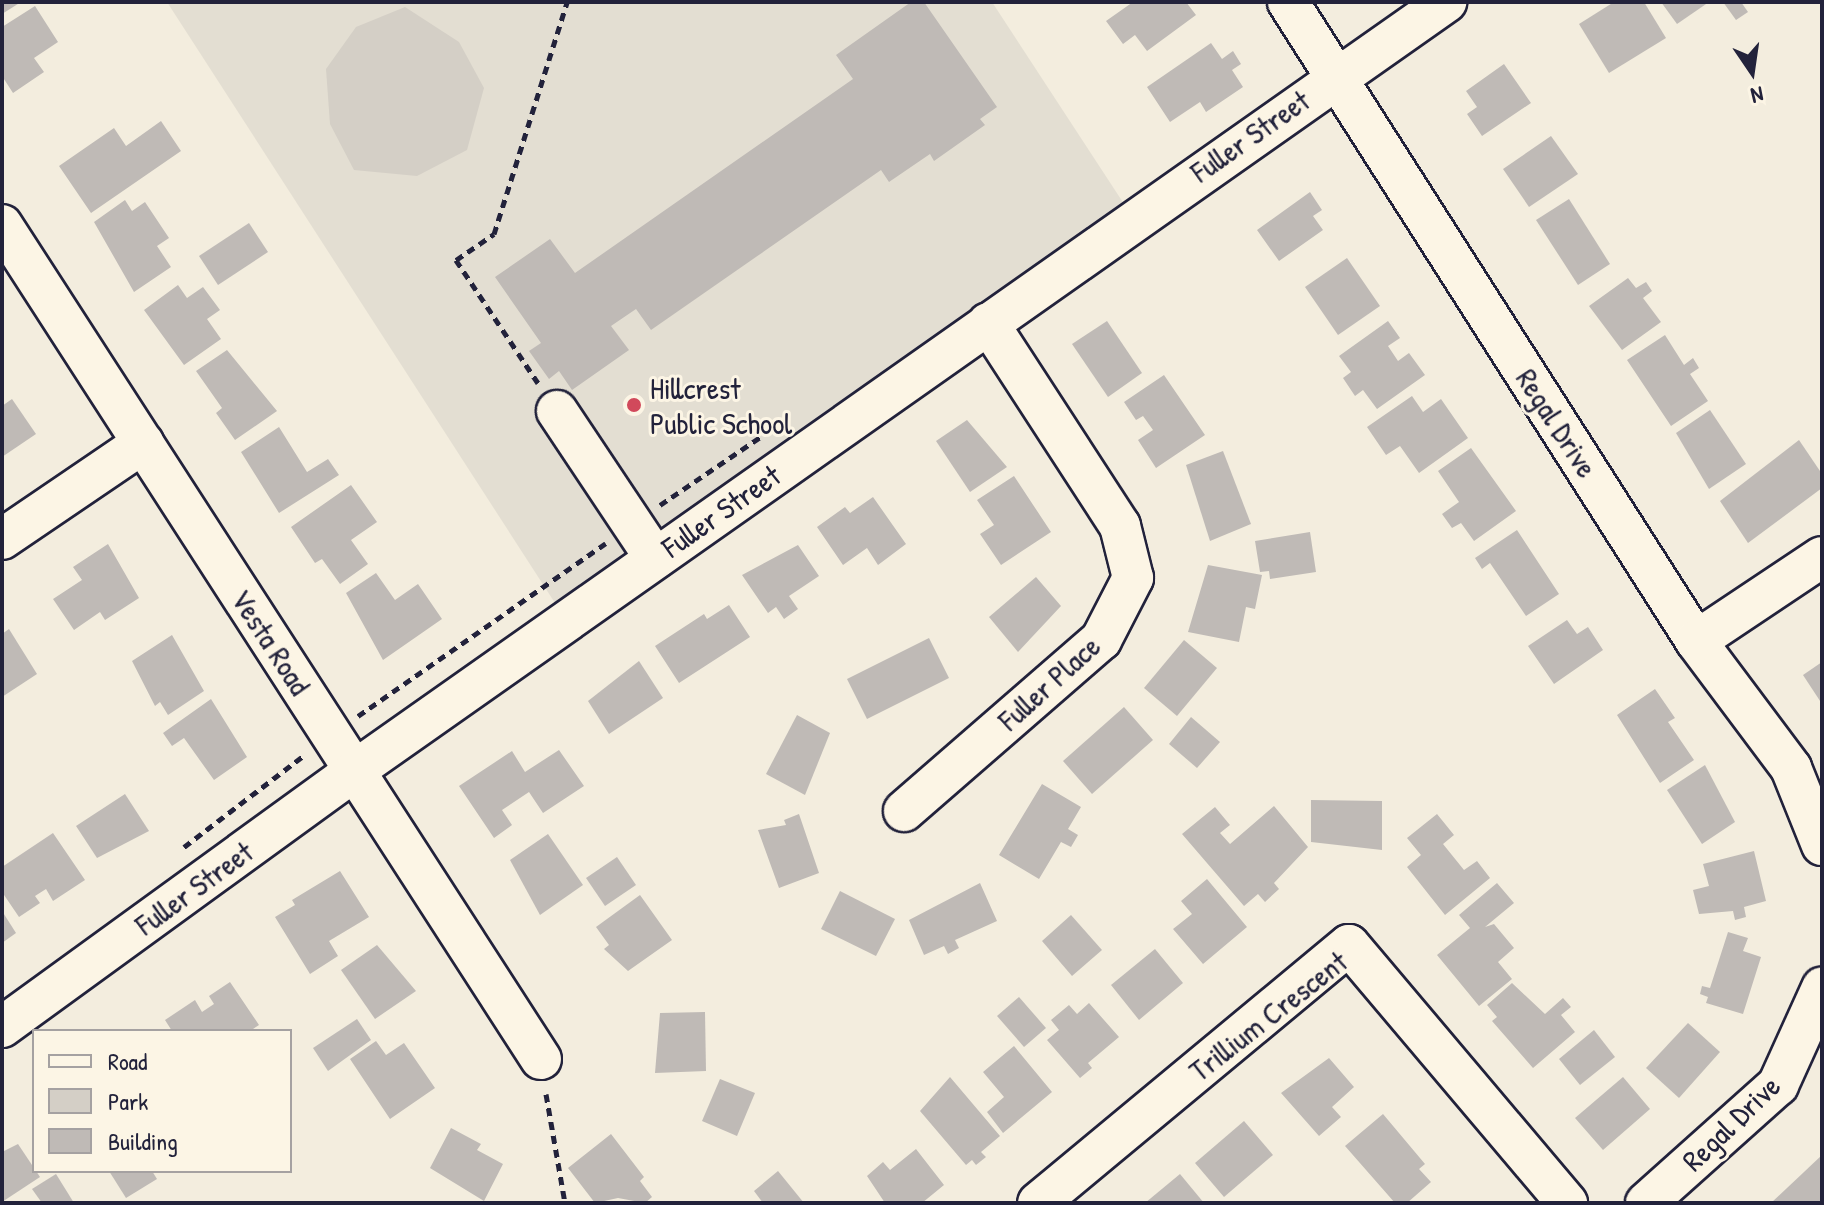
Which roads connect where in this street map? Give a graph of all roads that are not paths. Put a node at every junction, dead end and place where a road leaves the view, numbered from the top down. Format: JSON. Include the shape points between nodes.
{"nodes":[{"id":1,"x":1288,"y":2,"type":"edge"},
{"id":2,"x":1446,"y":2,"type":"edge"},
{"id":3,"x":1335,"y":75,"type":"junction"},
{"id":4,"x":2,"y":225,"type":"edge"},
{"id":5,"x":988,"y":323,"type":"junction"},
{"id":6,"x":557,"y":411,"type":"road end"},
{"id":7,"x":143,"y":443,"type":"junction"},
{"id":8,"x":2,"y":539,"type":"edge"},
{"id":9,"x":1822,"y":557,"type":"edge"},
{"id":10,"x":655,"y":558,"type":"junction"},
{"id":11,"x":1696,"y":641,"type":"junction"},
{"id":12,"x":354,"y":771,"type":"junction"},
{"id":13,"x":904,"y":811,"type":"dead end"},
{"id":14,"x":1822,"y":845,"type":"edge"},
{"id":15,"x":1822,"y":988,"type":"edge"},
{"id":16,"x":2,"y":1027,"type":"edge"},
{"id":17,"x":541,"y":1059,"type":"road end"},
{"id":18,"x":1038,"y":1203,"type":"edge"},
{"id":19,"x":1567,"y":1203,"type":"edge"},
{"id":20,"x":1646,"y":1203,"type":"edge"}],
"edges":[{"from":1,"to":3,"type":"street","name":"Regal Drive"},
{"from":2,"to":3,"type":"street","name":"Fuller Street"},
{"from":3,"to":5,"type":"street","name":"Fuller Street"},
{"from":3,"to":11,"type":"street","name":"Regal Drive"},
{"from":4,"to":7,"type":"street","name":"Vesta Road"},
{"from":5,"to":10,"type":"street","name":"Fuller Street"},
{"from":5,"to":13,"type":"street","name":"Fuller Place","via":[[1120,526],[1133,578],[1101,640]]},
{"from":6,"to":10,"type":"street"},
{"from":7,"to":8,"type":"street"},
{"from":7,"to":12,"type":"street","name":"Vesta Road"},
{"from":9,"to":11,"type":"street"},
{"from":10,"to":12,"type":"street","name":"Fuller Street"},
{"from":11,"to":14,"type":"street","name":"Regal Drive","via":[[1791,768]]},
{"from":12,"to":16,"type":"street","name":"Fuller Street"},
{"from":12,"to":17,"type":"street","name":"Vesta Road"},
{"from":15,"to":20,"type":"street","name":"Regal Drive","via":[[1778,1085]]},
{"from":18,"to":19,"type":"street","name":"Trillium Crescent","via":[[1349,945]]}]}
